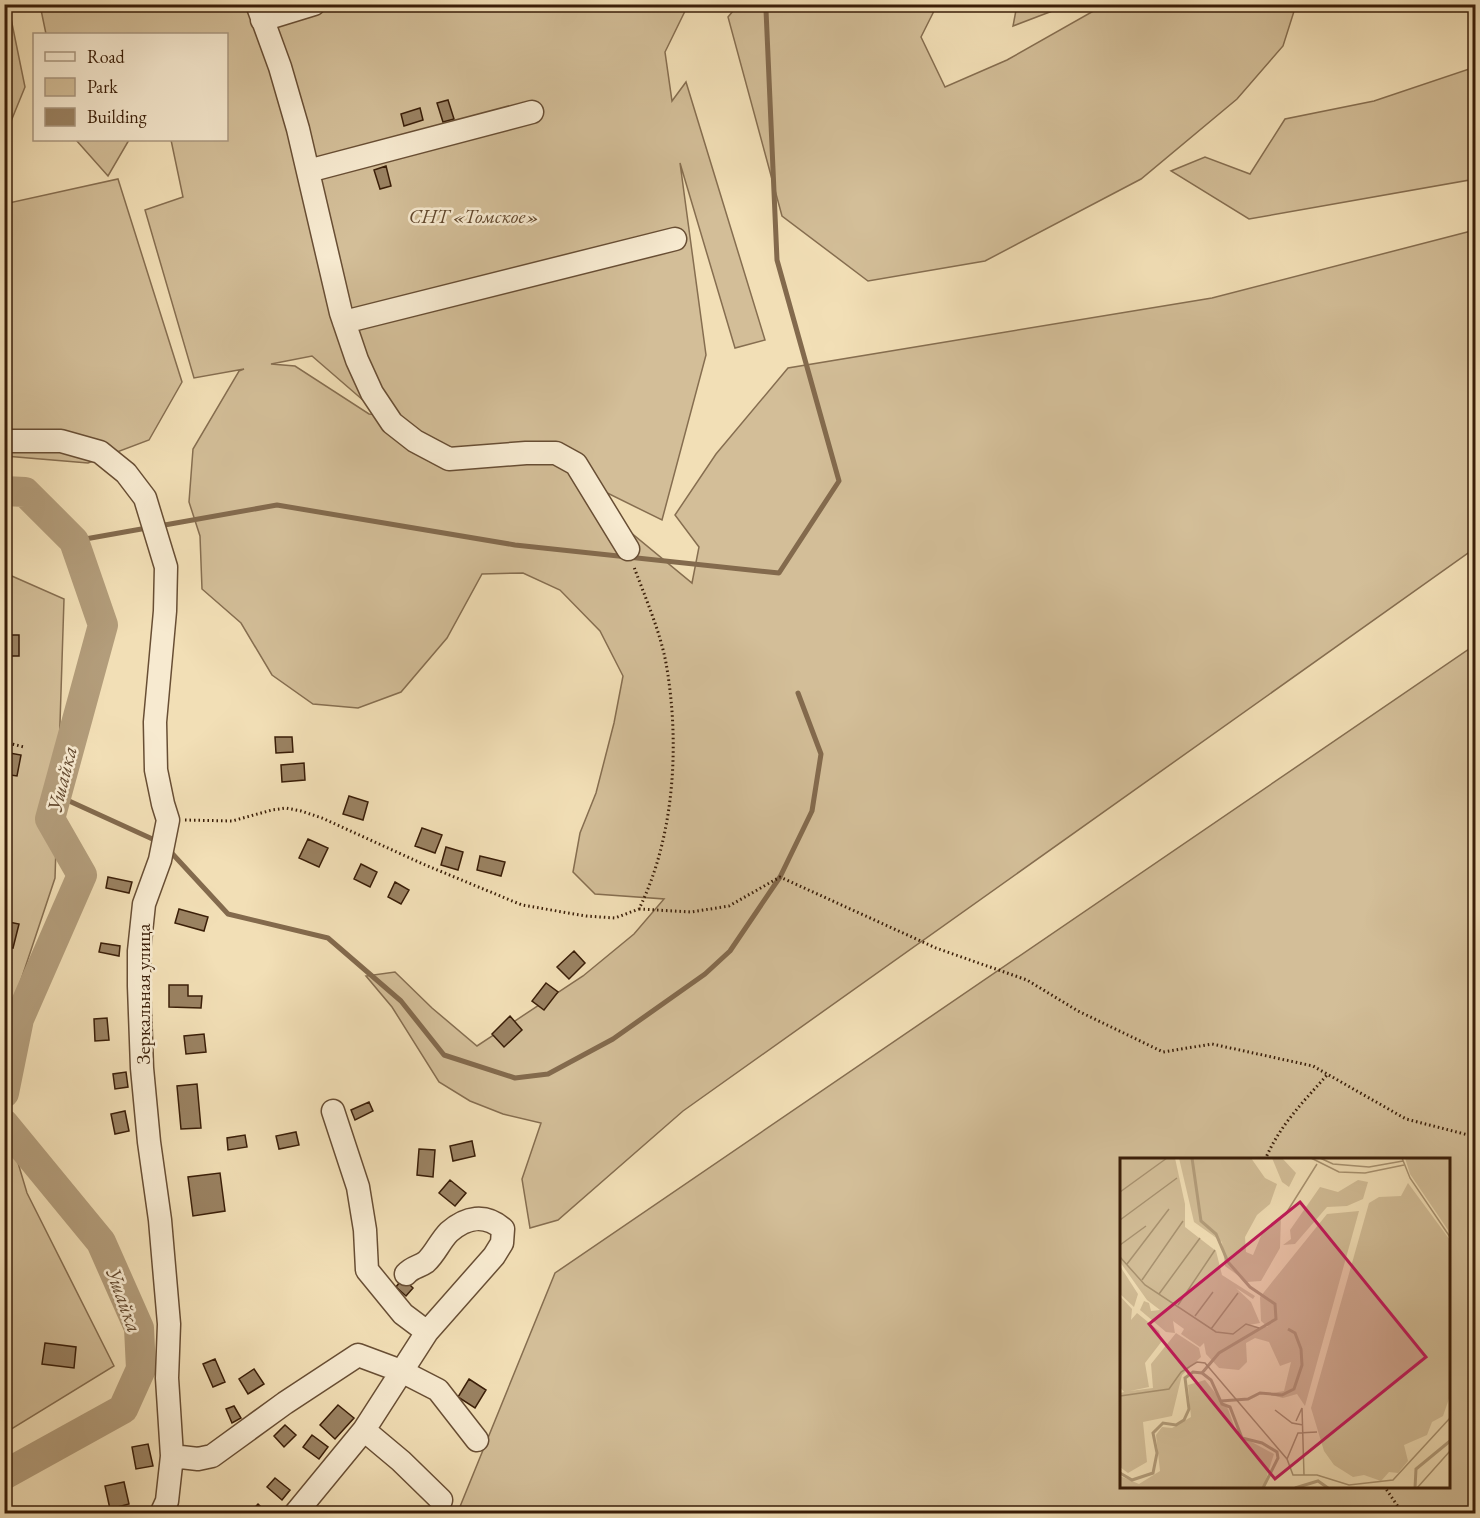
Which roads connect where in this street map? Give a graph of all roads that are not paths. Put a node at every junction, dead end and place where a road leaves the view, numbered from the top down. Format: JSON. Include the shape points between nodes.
{"nodes":[{"id":1,"x":314,"y":4,"type":"edge"},
{"id":2,"x":260,"y":12,"type":"edge"},
{"id":3,"x":532,"y":112,"type":"dead end"},
{"id":4,"x":308,"y":171,"type":"junction"},
{"id":5,"x":675,"y":239,"type":"dead end"},
{"id":6,"x":344,"y":322,"type":"junction"},
{"id":7,"x":4,"y":441,"type":"edge"},
{"id":8,"x":628,"y":549,"type":"road end"},
{"id":9,"x":333,"y":1111,"type":"dead end"},
{"id":10,"x":406,"y":1274,"type":"dead end"},
{"id":11,"x":427,"y":1332,"type":"junction"},
{"id":12,"x":401,"y":1371,"type":"junction"},
{"id":13,"x":364,"y":1430,"type":"junction"},
{"id":14,"x":477,"y":1440,"type":"dead end"},
{"id":15,"x":171,"y":1456,"type":"junction"},
{"id":16,"x":441,"y":1500,"type":"dead end"},
{"id":17,"x":161,"y":1514,"type":"edge"},
{"id":18,"x":295,"y":1514,"type":"edge"}],
"edges":[{"from":1,"to":2,"type":"street"},
{"from":2,"to":4,"type":"street","via":[[280,67]]},
{"from":3,"to":4,"type":"street"},
{"from":4,"to":6,"type":"street"},
{"from":5,"to":6,"type":"street"},
{"from":6,"to":8,"type":"street","via":[[372,393],[392,423],[449,459],[556,453],[576,464]]},
{"from":7,"to":15,"type":"street","name":"Зеркальная улица","via":[[61,441],[100,452],[126,473],[145,498],[166,567],[155,722],[156,770],[168,820],[160,860],[144,904],[139,986],[142,1068],[170,1324],[167,1378]]},
{"from":9,"to":11,"type":"street","via":[[358,1187],[367,1270],[403,1314]]},
{"from":10,"to":11,"type":"street","via":[[425,1263],[449,1232],[467,1222],[479,1217],[503,1229],[502,1243],[495,1256]]},
{"from":11,"to":12,"type":"street"},
{"from":12,"to":13,"type":"street"},
{"from":12,"to":14,"type":"street","via":[[438,1390]]},
{"from":12,"to":15,"type":"street","via":[[358,1355],[212,1456],[198,1460]]},
{"from":13,"to":16,"type":"street"},
{"from":13,"to":18,"type":"street"},
{"from":15,"to":17,"type":"street","name":"Зеркальная улица","via":[[167,1501]]}]}
